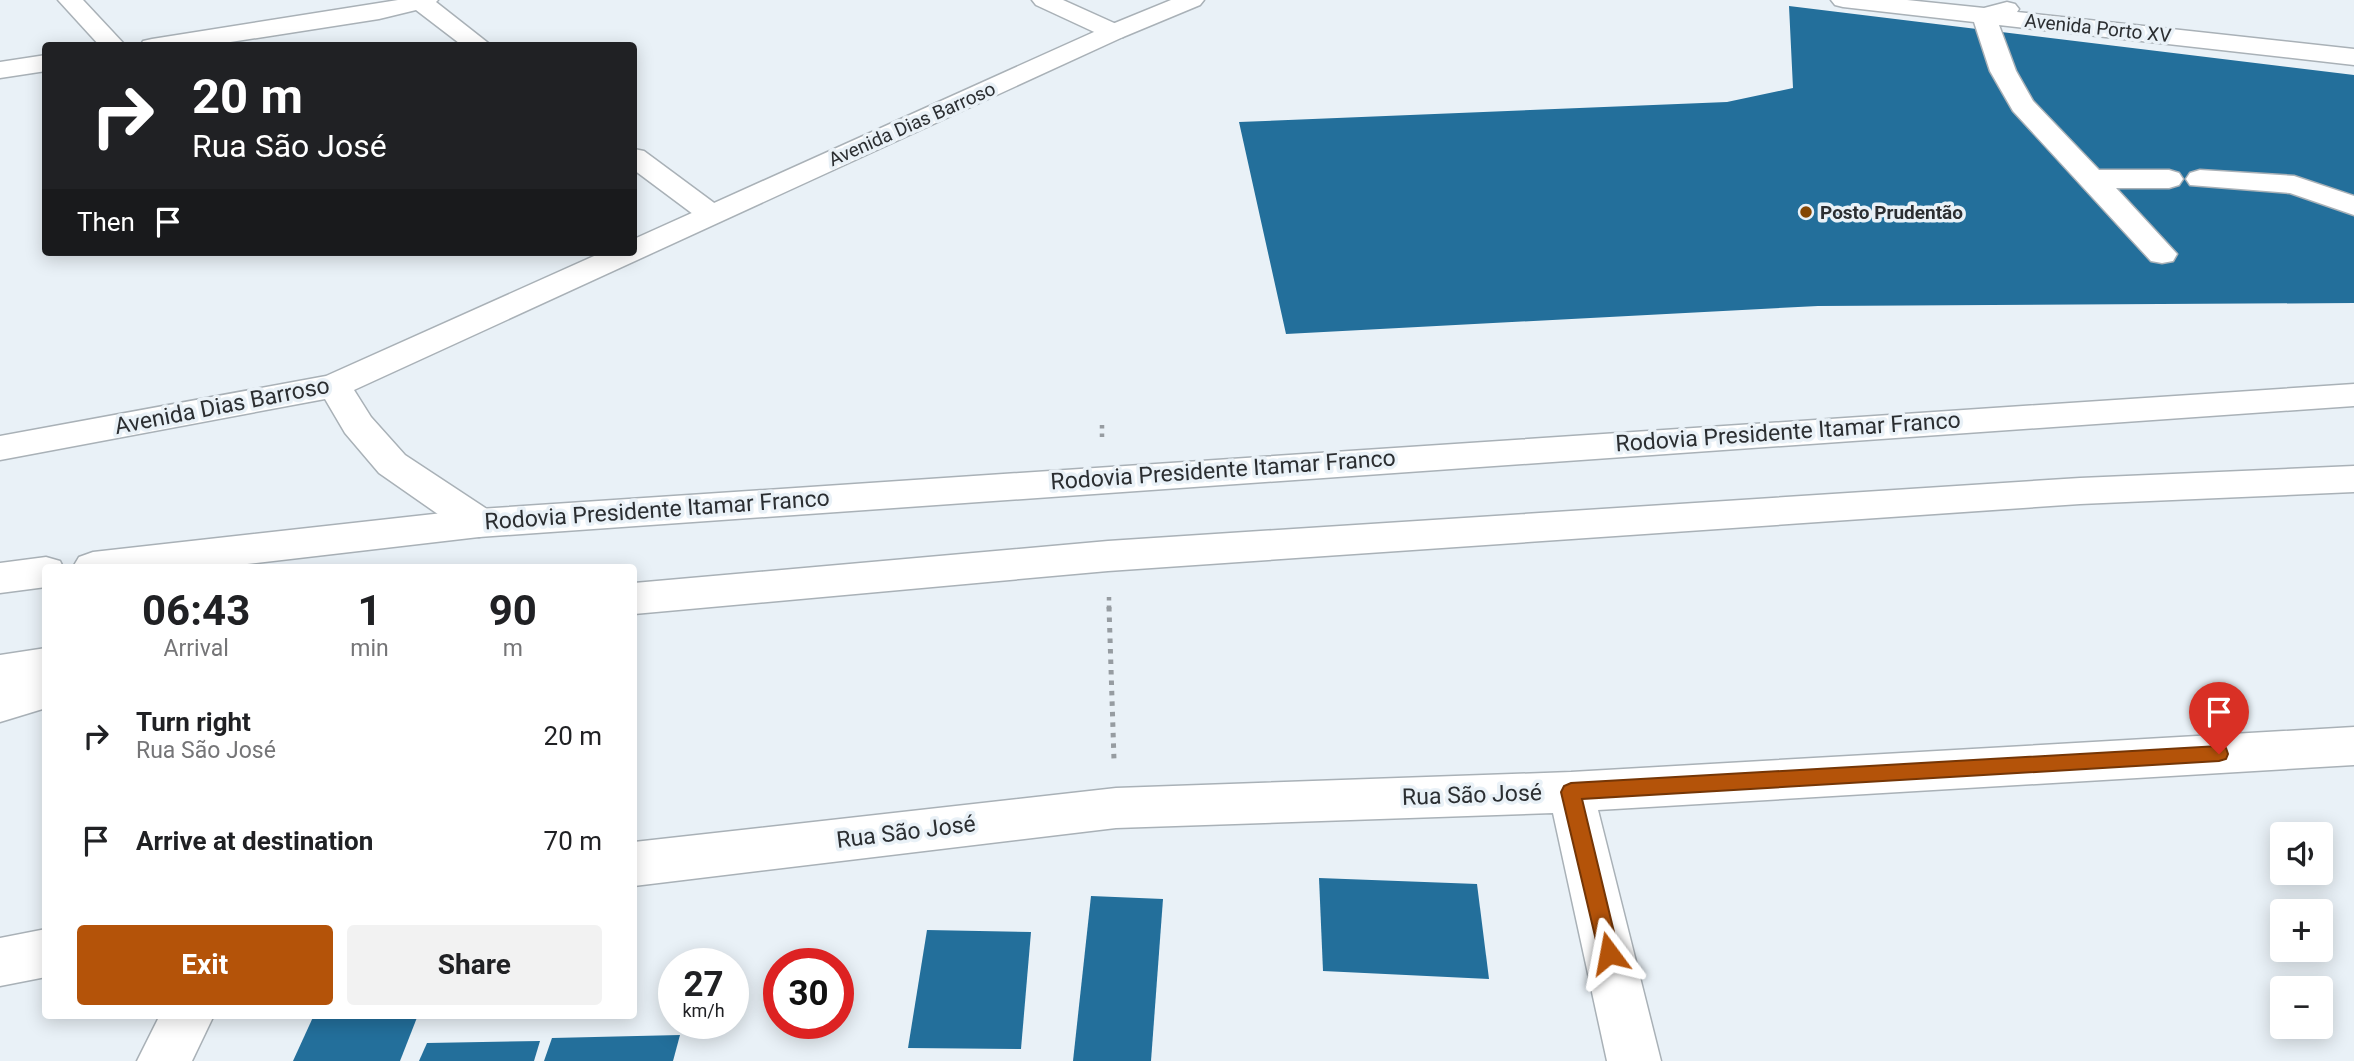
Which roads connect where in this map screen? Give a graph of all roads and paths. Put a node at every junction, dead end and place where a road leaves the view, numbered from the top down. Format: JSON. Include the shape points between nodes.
{"nodes":[{"id":1,"x":70,"y":0,"type":"edge"},
{"id":2,"x":1044,"y":0,"type":"edge"},
{"id":3,"x":1192,"y":0,"type":"edge"},
{"id":4,"x":1843,"y":0,"type":"edge"},
{"id":5,"x":2039,"y":0,"type":"edge"},
{"id":6,"x":2051,"y":0,"type":"edge"},
{"id":7,"x":421,"y":1,"type":"edge"},
{"id":8,"x":1984,"y":16,"type":"junction"},
{"id":9,"x":1114,"y":32,"type":"junction"},
{"id":10,"x":2354,"y":35,"type":"edge"},
{"id":11,"x":110,"y":42,"type":"edge"},
{"id":12,"x":179,"y":42,"type":"edge"},
{"id":13,"x":475,"y":42,"type":"edge"},
{"id":14,"x":2354,"y":57,"type":"edge"},
{"id":15,"x":42,"y":64,"type":"edge"},
{"id":16,"x":0,"y":70,"type":"edge"},
{"id":17,"x":637,"y":160,"type":"edge"},
{"id":18,"x":2092,"y":179,"type":"junction"},
{"id":19,"x":2169,"y":180,"type":"dead end"},
{"id":20,"x":2200,"y":180,"type":"dead end"},
{"id":21,"x":2354,"y":206,"type":"edge"},
{"id":22,"x":711,"y":214,"type":"junction"},
{"id":23,"x":637,"y":249,"type":"edge"},
{"id":24,"x":2162,"y":254,"type":"dead end"},
{"id":25,"x":619,"y":256,"type":"edge"},
{"id":26,"x":334,"y":386,"type":"junction"},
{"id":27,"x":2354,"y":395,"type":"edge"},
{"id":28,"x":1101,"y":425,"type":"dead end"},
{"id":29,"x":0,"y":448,"type":"edge"},
{"id":30,"x":1103,"y":478,"type":"junction"},
{"id":31,"x":2354,"y":479,"type":"edge"},
{"id":32,"x":479,"y":523,"type":"junction"},
{"id":33,"x":1108,"y":556,"type":"junction"},
{"id":34,"x":119,"y":564,"type":"edge"},
{"id":35,"x":42,"y":573,"type":"edge"},
{"id":36,"x":0,"y":578,"type":"edge"},
{"id":37,"x":637,"y":598,"type":"edge"},
{"id":38,"x":42,"y":666,"type":"edge"},
{"id":39,"x":0,"y":672,"type":"edge"},
{"id":40,"x":42,"y":691,"type":"edge"},
{"id":41,"x":0,"y":704,"type":"edge"},
{"id":42,"x":2354,"y":746,"type":"edge"},
{"id":43,"x":1571,"y":792,"type":"junction"},
{"id":44,"x":1116,"y":808,"type":"junction"},
{"id":45,"x":637,"y":864,"type":"edge"},
{"id":46,"x":42,"y":954,"type":"edge"},
{"id":47,"x":0,"y":962,"type":"edge"},
{"id":48,"x":186,"y":1019,"type":"edge"},
{"id":49,"x":164,"y":1061,"type":"edge"},
{"id":50,"x":1634,"y":1061,"type":"edge"}],
"edges":[{"from":1,"to":11,"type":"main road"},
{"from":2,"to":9,"type":"main road"},
{"from":3,"to":9,"type":"main road","name":"Avenida Dias Barroso"},
{"from":4,"to":8,"type":"main road","name":"Avenida Porto XV"},
{"from":5,"to":8,"type":"main road"},
{"from":6,"to":10,"type":"main road","name":"Avenida Porto XV"},
{"from":7,"to":12,"type":"main road","via":[[379,12]]},
{"from":7,"to":13,"type":"main road"},
{"from":8,"to":14,"type":"main road","name":"Avenida Porto XV"},
{"from":8,"to":18,"type":"main road","via":[[2003,71],[2022,105]]},
{"from":9,"to":22,"type":"main road","name":"Avenida Dias Barroso"},
{"from":15,"to":16,"type":"main road"},
{"from":17,"to":22,"type":"main road"},
{"from":18,"to":19,"type":"main road"},
{"from":18,"to":24,"type":"main road"},
{"from":20,"to":21,"type":"main road","via":[[2294,185]]},
{"from":22,"to":23,"type":"main road","name":"Avenida Dias Barroso"},
{"from":25,"to":26,"type":"main road","name":"Avenida Dias Barroso"},
{"from":26,"to":29,"type":"main road","name":"Avenida Dias Barroso"},
{"from":26,"to":32,"type":"main road","via":[[358,425],[393,464]]},
{"from":27,"to":30,"type":"main road","name":"Rodovia Presidente Itamar Franco"},
{"from":28,"to":30,"type":"path"},
{"from":30,"to":32,"type":"main road","name":"Rodovia Presidente Itamar Franco"},
{"from":31,"to":33,"type":"main road","via":[[2080,491]]},
{"from":32,"to":34,"type":"main road","name":"Rodovia Presidente Itamar Franco"},
{"from":33,"to":37,"type":"main road"},
{"from":33,"to":44,"type":"path"},
{"from":35,"to":36,"type":"main road"},
{"from":38,"to":39,"type":"main road"},
{"from":40,"to":41,"type":"main road"},
{"from":42,"to":43,"type":"main road","name":"Rua São José"},
{"from":43,"to":44,"type":"main road","name":"Rua São José"},
{"from":43,"to":50,"type":"main road"},
{"from":44,"to":45,"type":"main road","name":"Rua São José"},
{"from":46,"to":47,"type":"main road"},
{"from":48,"to":49,"type":"main road"}]}
